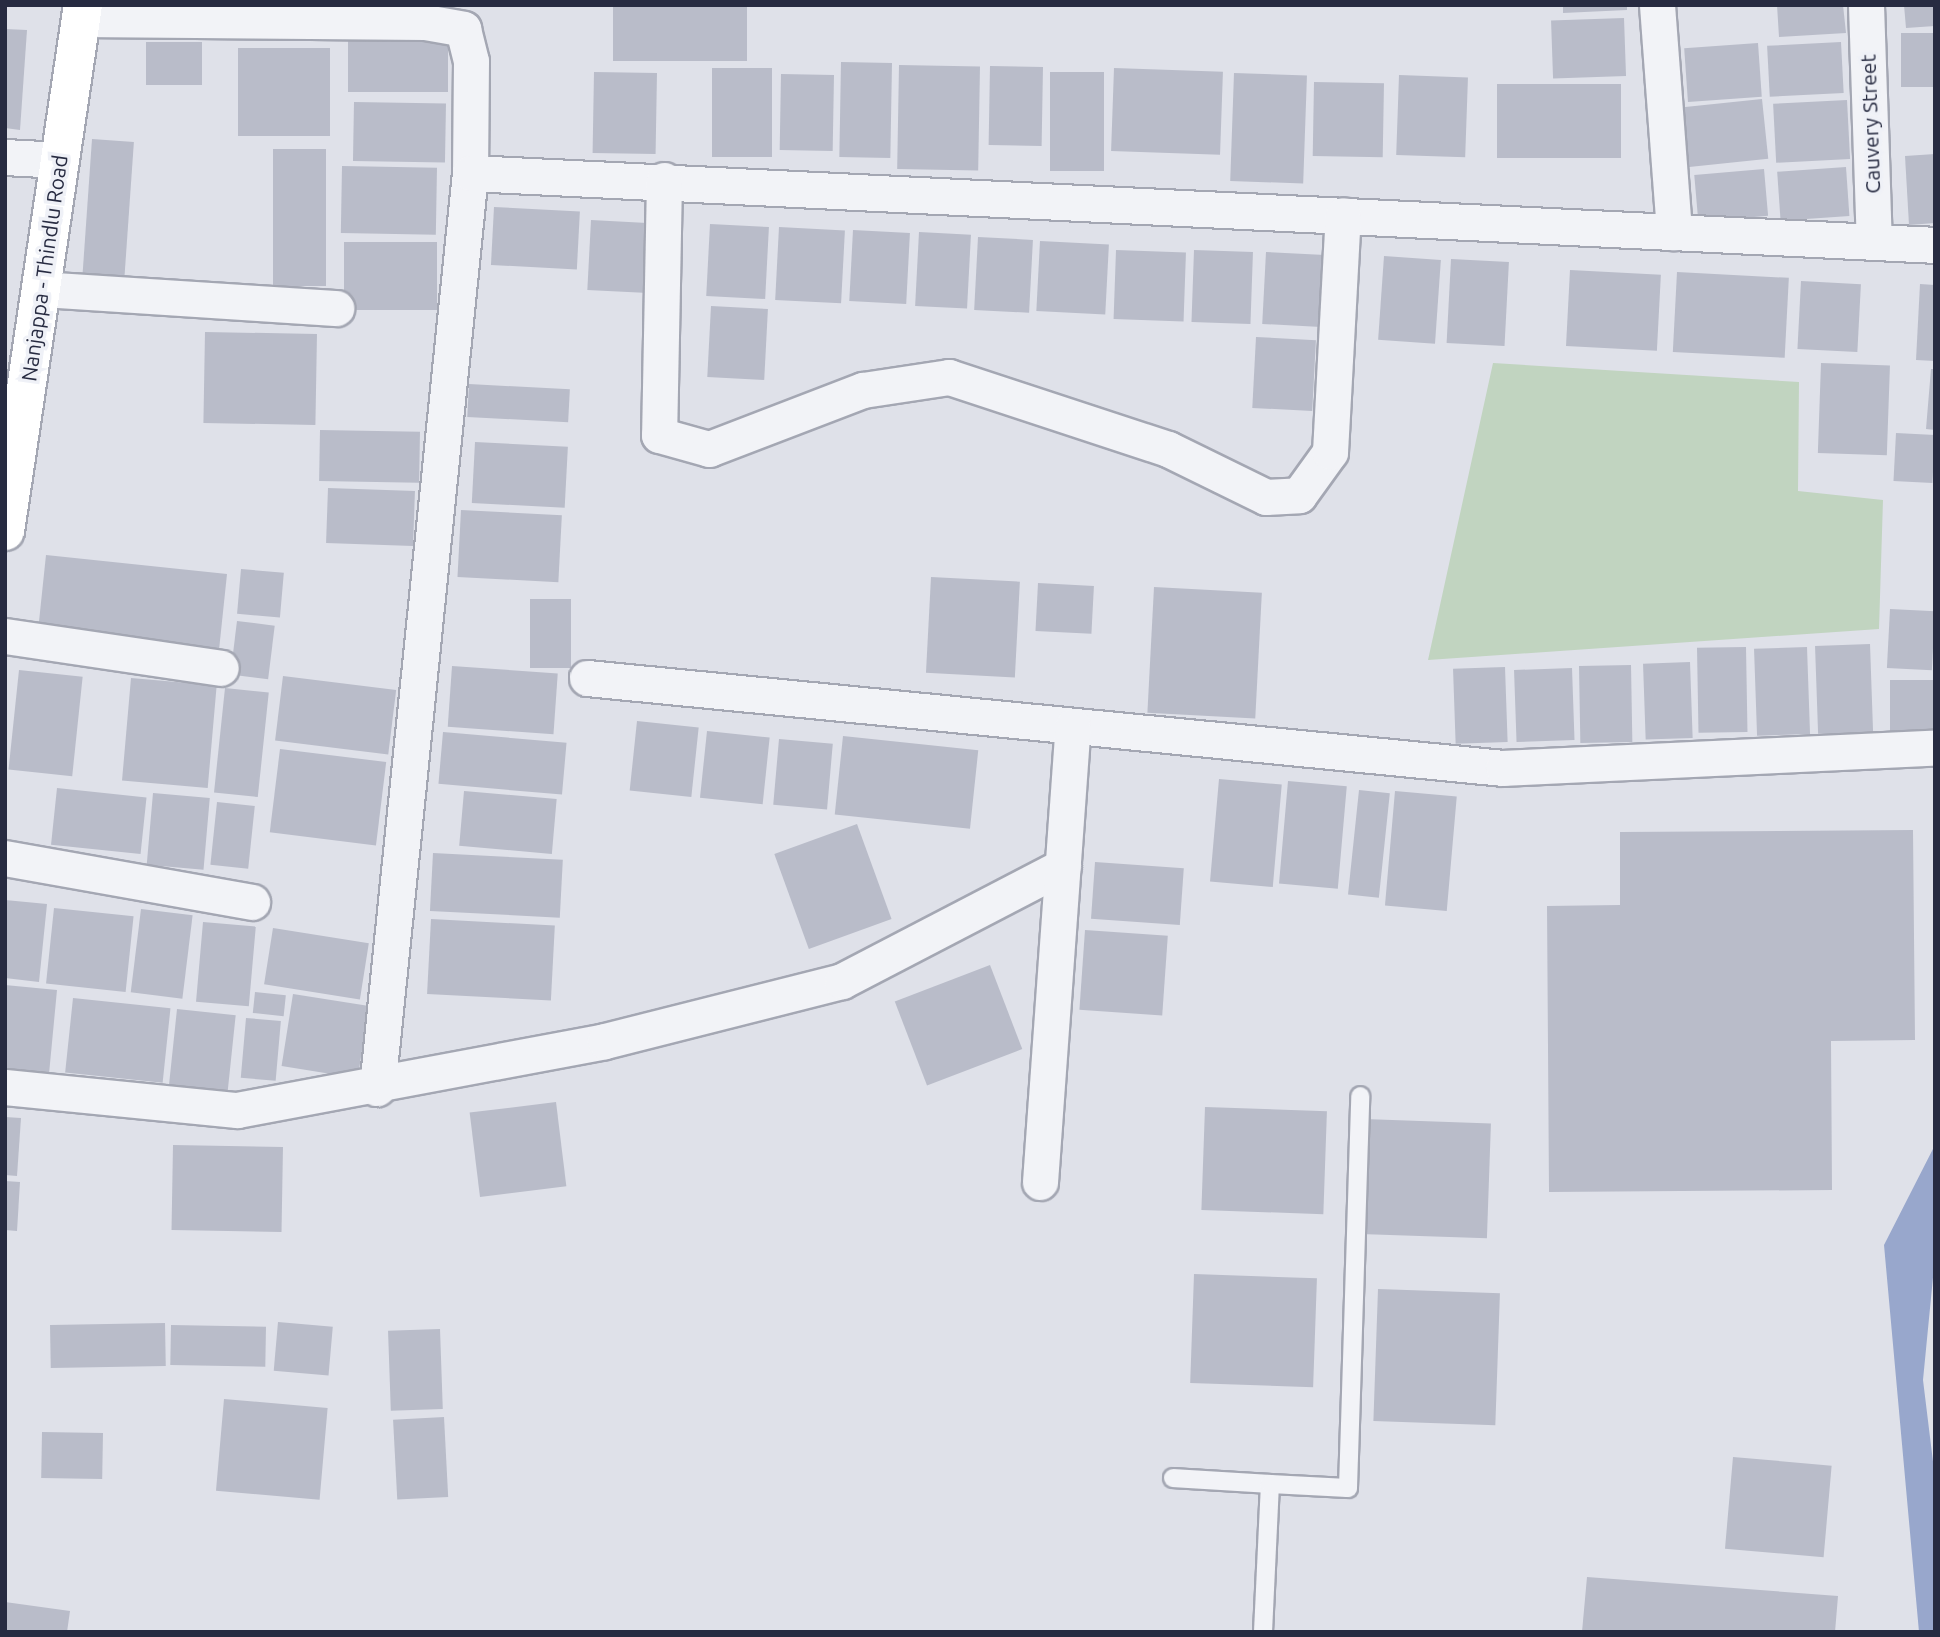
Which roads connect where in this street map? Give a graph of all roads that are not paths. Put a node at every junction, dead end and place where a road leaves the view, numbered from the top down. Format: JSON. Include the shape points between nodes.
{"nodes":[{"id":1,"x":1657,"y":5,"type":"edge"},
{"id":2,"x":1866,"y":5,"type":"edge"},
{"id":3,"x":82,"y":12,"type":"edge"},
{"id":4,"x":5,"y":157,"type":"edge"},
{"id":5,"x":60,"y":160,"type":"junction"},
{"id":6,"x":470,"y":173,"type":"junction"},
{"id":7,"x":664,"y":180,"type":"junction"},
{"id":8,"x":1343,"y":215,"type":"junction"},
{"id":9,"x":1674,"y":232,"type":"junction"},
{"id":10,"x":1874,"y":242,"type":"junction"},
{"id":11,"x":1935,"y":246,"type":"edge"},
{"id":12,"x":41,"y":289,"type":"junction"},
{"id":13,"x":336,"y":308,"type":"dead end"},
{"id":14,"x":5,"y":531,"type":"edge"},
{"id":15,"x":5,"y":636,"type":"edge"},
{"id":16,"x":222,"y":668,"type":"dead end"},
{"id":17,"x":587,"y":678,"type":"dead end"},
{"id":18,"x":1073,"y":726,"type":"junction"},
{"id":19,"x":1935,"y":748,"type":"edge"},
{"id":20,"x":5,"y":858,"type":"edge"},
{"id":21,"x":1063,"y":866,"type":"junction"},
{"id":22,"x":252,"y":902,"type":"dead end"},
{"id":23,"x":5,"y":1087,"type":"edge"},
{"id":24,"x":377,"y":1087,"type":"junction"},
{"id":25,"x":1360,"y":1096,"type":"dead end"},
{"id":26,"x":1040,"y":1182,"type":"dead end"},
{"id":27,"x":1173,"y":1478,"type":"dead end"},
{"id":28,"x":1270,"y":1484,"type":"junction"},
{"id":29,"x":1263,"y":1632,"type":"edge"}],
"edges":[{"from":1,"to":9,"type":"street"},
{"from":2,"to":10,"type":"street","name":"Cauvery Street"},
{"from":3,"to":5,"type":"main road","name":"Nanjappa - Thindlu Road"},
{"from":3,"to":6,"type":"street","via":[[425,22],[463,29],[471,61]]},
{"from":4,"to":5,"type":"street"},
{"from":5,"to":12,"type":"main road","name":"Nanjappa - Thindlu Road"},
{"from":6,"to":7,"type":"street"},
{"from":6,"to":24,"type":"street"},
{"from":7,"to":8,"type":"street"},
{"from":7,"to":8,"type":"street","via":[[659,435],[709,449],[863,390],[949,377],[1168,449],[1266,497],[1299,495],[1330,452]]},
{"from":8,"to":9,"type":"street"},
{"from":9,"to":10,"type":"street"},
{"from":10,"to":11,"type":"street"},
{"from":12,"to":13,"type":"street"},
{"from":12,"to":14,"type":"main road","name":"Nanjappa - Thindlu Road"},
{"from":15,"to":16,"type":"street"},
{"from":17,"to":18,"type":"street"},
{"from":18,"to":19,"type":"street","via":[[1503,768]]},
{"from":18,"to":21,"type":"street"},
{"from":20,"to":22,"type":"street"},
{"from":21,"to":24,"type":"street","via":[[842,981],[605,1041]]},
{"from":21,"to":26,"type":"street"},
{"from":23,"to":24,"type":"street","via":[[237,1110]]},
{"from":25,"to":28,"type":"lane","via":[[1348,1488]]},
{"from":27,"to":28,"type":"lane"},
{"from":28,"to":29,"type":"lane"}]}
